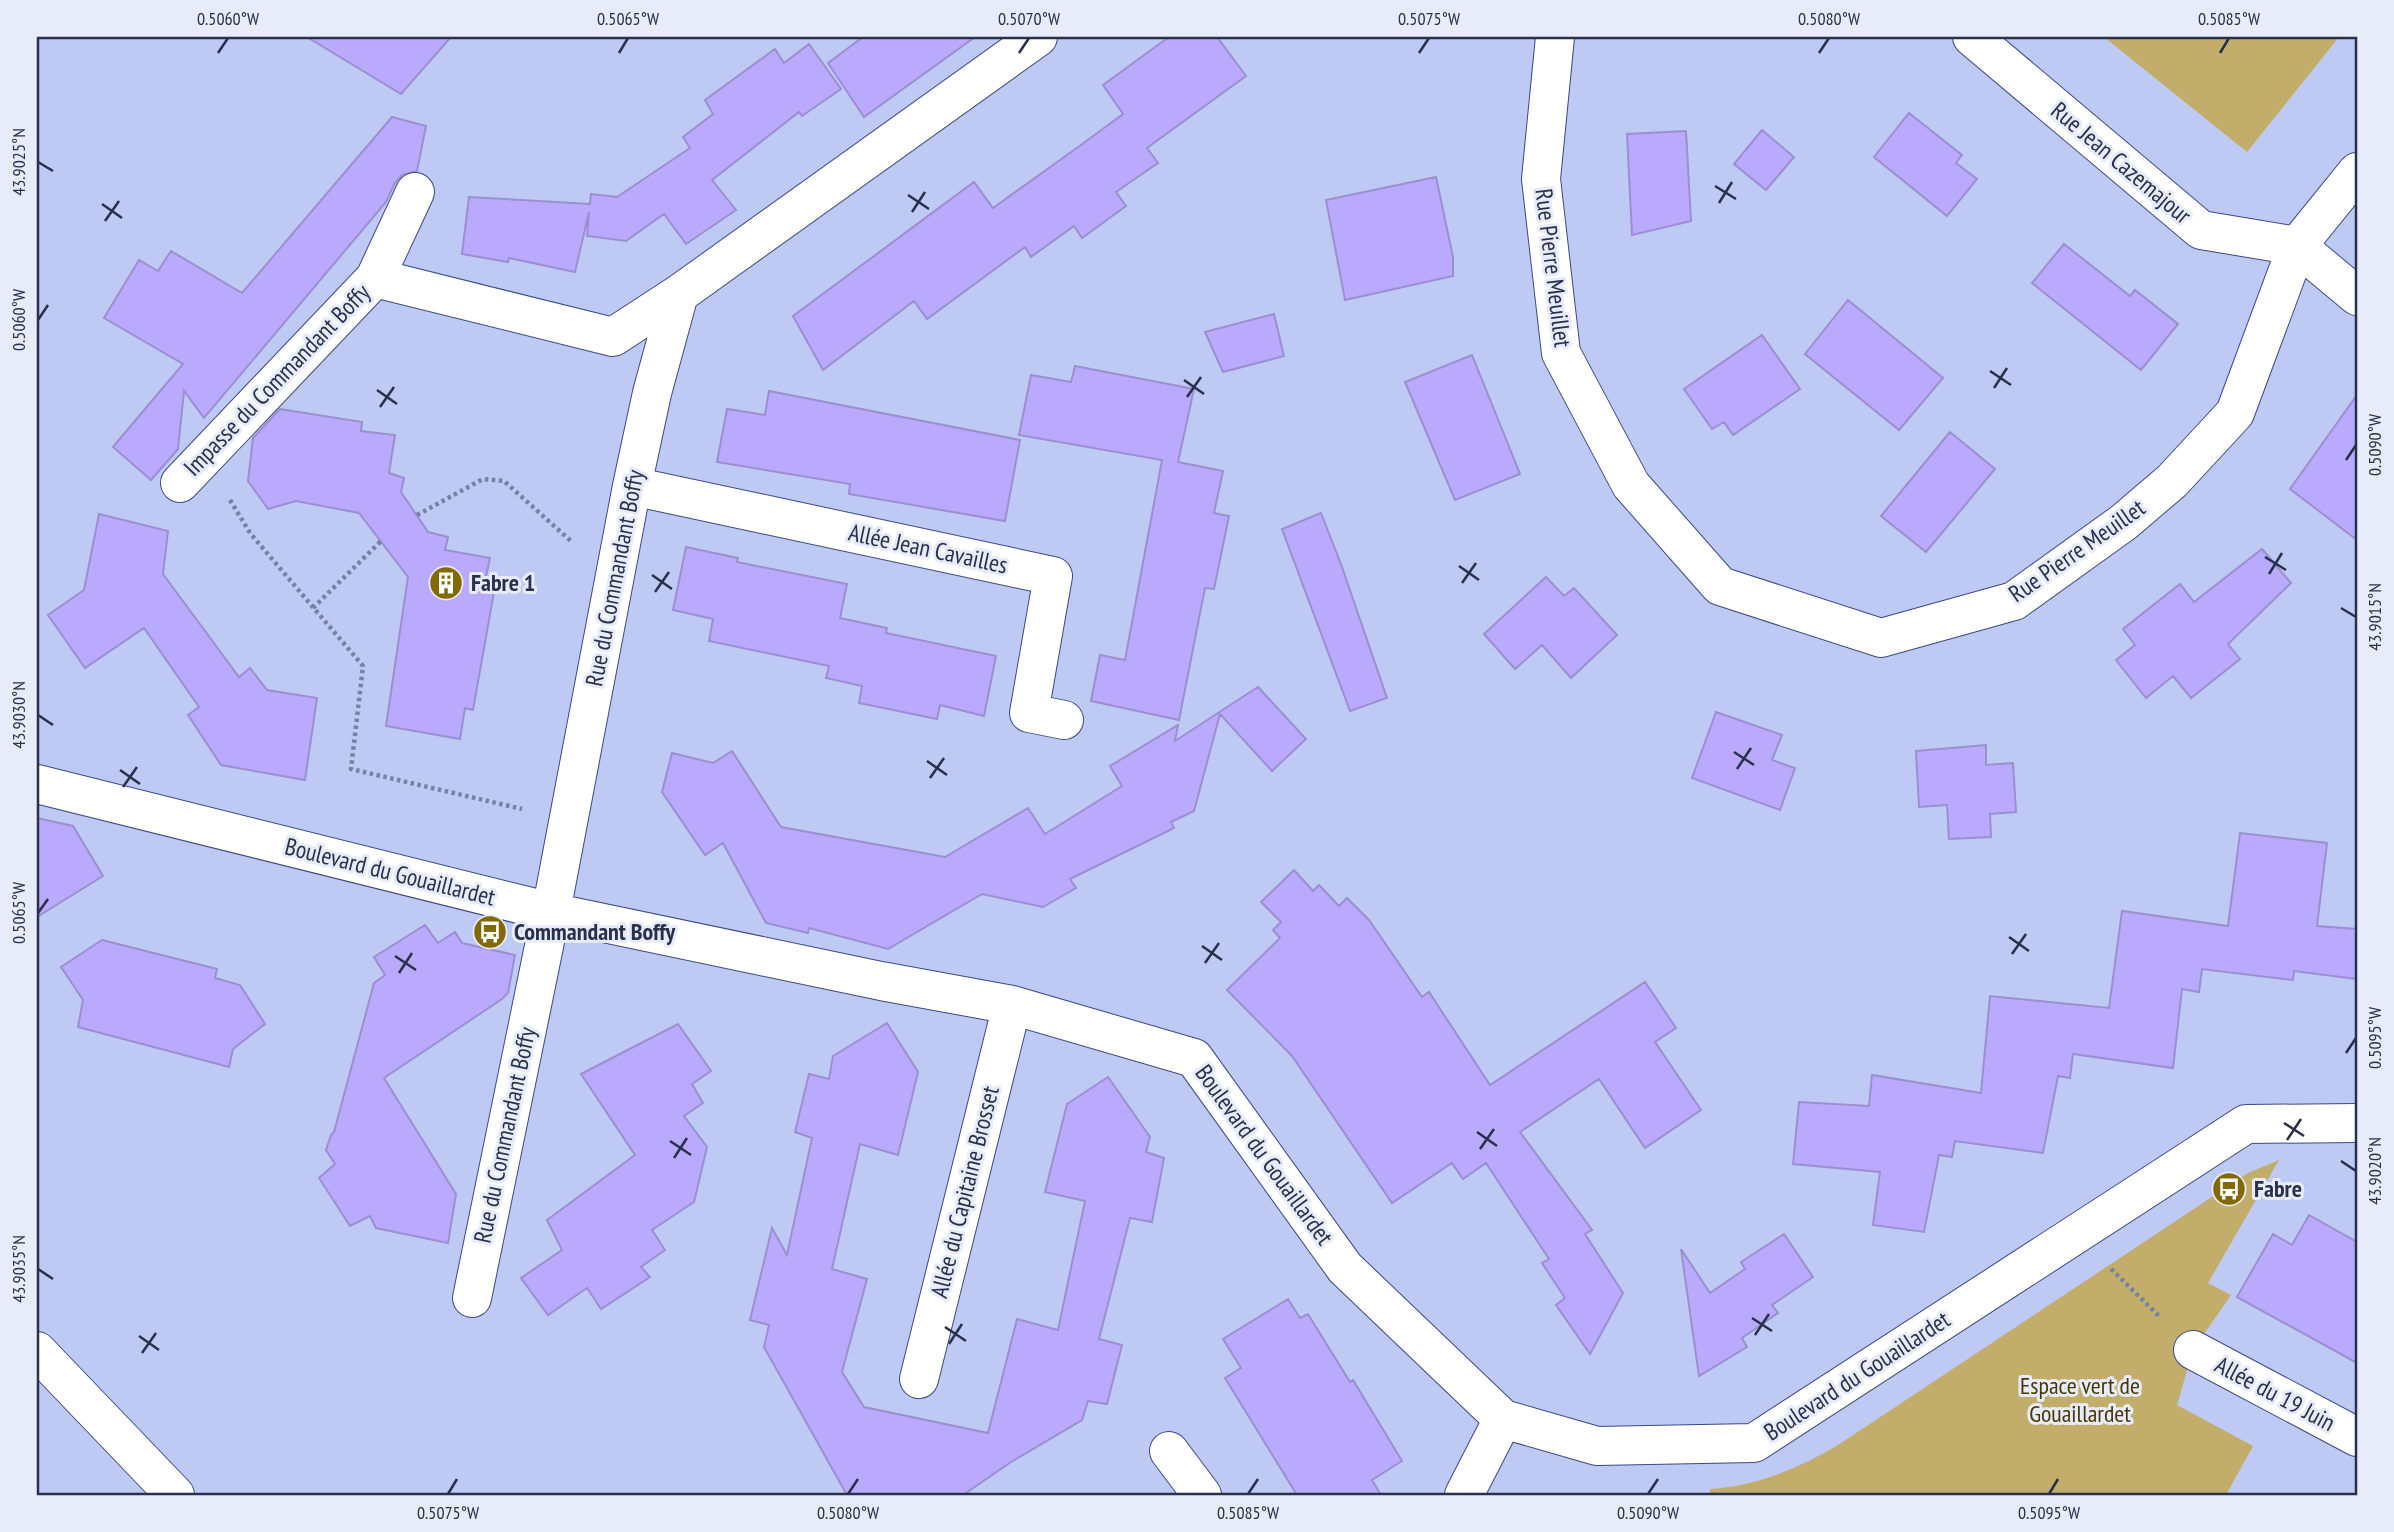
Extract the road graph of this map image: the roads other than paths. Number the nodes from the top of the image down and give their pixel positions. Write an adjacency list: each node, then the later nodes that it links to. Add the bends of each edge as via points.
1 (1038, 37): 8 (street)
2 (1555, 37): 6 (street, Rue Pierre Meuillet, via 1541,179 1561,353 1630,485 1720,586 1881,638 2014,601 2124,522 2172,481 2235,413)
3 (1972, 37): 6 (street, Rue Jean Cazemajour, via 2201,230)
4 (2357, 172): 6 (street, Rue Pierre Meuillet)
5 (415, 192): 7 (street, Impasse du Commandant Boffy)
6 (2297, 246): 9 (street)
7 (375, 278): 8 (street, Impasse du Commandant Boffy, via 612,337); 10 (street, Impasse du Commandant Boffy)
8 (680, 294): 11 (street, Rue du Commandant Boffy)
9 (2357, 296)
10 (192, 470)
11 (632, 486): 12 (street, Allée Jean Cavailles, via 1054,576 1029,713); 14 (street, Rue du Commandant Boffy)
12 (1064, 720)
13 (37, 783): 14 (street, Boulevard du Gouaillardet)
14 (551, 912): 15 (street, Boulevard du Gouaillardet); 17 (street, Rue du Commandant Boffy)
15 (1012, 1006): 20 (street, Allée du Capitaine Brosset); 21 (street, Boulevard du Gouaillardet, via 1194,1058 1345,1268)
16 (2357, 1123): 21 (street, Boulevard du Gouaillardet, via 2246,1124 1754,1443 1597,1446)
17 (472, 1297)
18 (2193, 1350): 22 (street, Allée du 19 Juin)
19 (37, 1351): 24 (street)
20 (919, 1379)
21 (1503, 1419): 26 (street)
22 (2357, 1437)
23 (1169, 1451): 25 (street)
24 (175, 1495)
25 (1202, 1495)
26 (1464, 1495)

